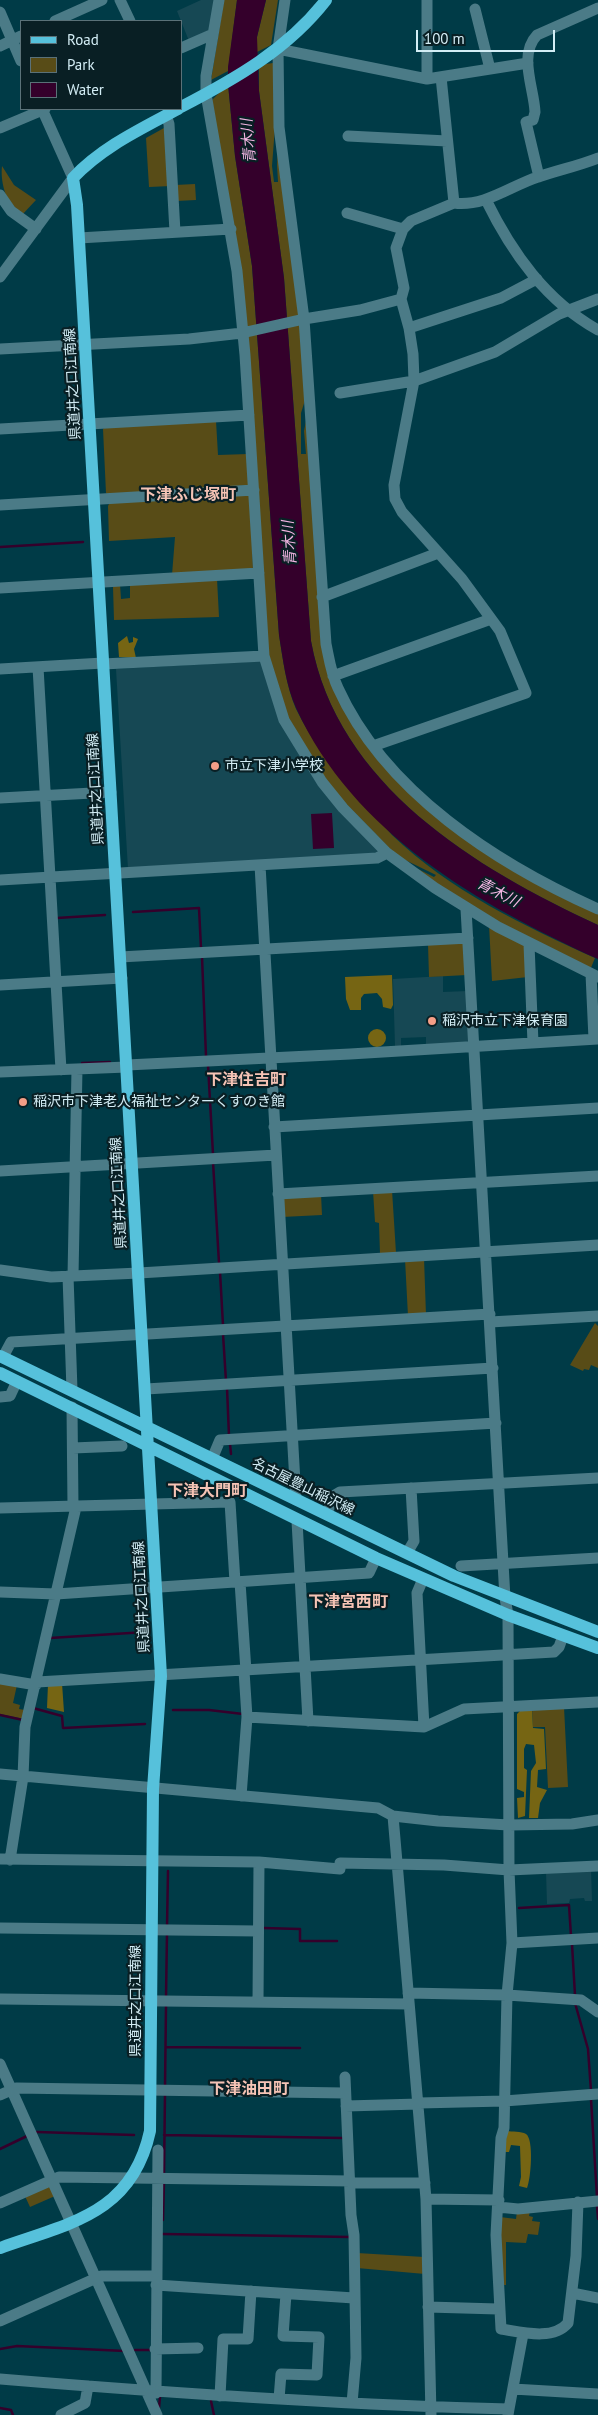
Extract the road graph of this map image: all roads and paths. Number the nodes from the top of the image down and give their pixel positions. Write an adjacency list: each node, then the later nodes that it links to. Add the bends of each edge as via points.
1 (102, 0): 10 (street)
2 (120, 0): 11 (street)
3 (219, 0): 12 (street)
4 (285, 0): 16 (street)
5 (326, 0): 16 (main road)
6 (427, 0): 21 (street)
7 (598, 8): 18 (street, via 537,35 530,42)
8 (475, 9): 19 (street)
9 (0, 12): 13 (street)
10 (56, 20)
11 (130, 20)
12 (213, 34): 15 (street); 22 (street, via 206,76)
13 (17, 38): 14 (street); 17 (street)
14 (0, 46)
15 (182, 48)
16 (275, 51): 21 (street); 22 (main road); 47 (street, via 279,127)
17 (20, 54)
18 (528, 64): 19 (street); 31 (street, via 535,112 534,120 526,122)
19 (490, 69): 20 (street)
20 (441, 76): 21 (street); 29 (street)
21 (427, 79)
22 (209, 92): 23 (main road); 38 (street)
23 (182, 106)
24 (41, 110): 27 (street)
25 (43, 110): 32 (street)
26 (173, 111): 32 (main road, via 126,136 84,166); 40 (street, via 169,124)
27 (0, 128)
28 (348, 136): 29 (street)
29 (447, 141): 35 (street)
30 (598, 158): 31 (street)
31 (539, 177): 34 (street)
32 (73, 178): 37 (street); 41 (main road, 県道井之口江南線)
33 (1, 199): 37 (street, via 11,211)
34 (486, 200): 35 (street); 43 (street, via 500,230)
35 (454, 203): 39 (street, via 424,214)
36 (347, 213): 39 (street)
37 (36, 229): 42 (street)
38 (231, 229): 40 (street); 50 (street)
39 (403, 229): 44 (street, via 396,248 404,288)
40 (175, 232): 41 (street)
41 (79, 238): 51 (main road, 県道井之口江南線)
42 (0, 277)
43 (537, 279): 46 (street); 48 (street, via 501,298)
44 (401, 299): 47 (street, via 360,310); 48 (street)
45 (598, 299): 46 (street)
46 (568, 311): 49 (street); 53 (street, via 495,352)
47 (303, 319): 50 (street); 65 (street)
48 (410, 328): 53 (street)
49 (598, 330)
50 (243, 333): 51 (street); 55 (street)
51 (85, 345): 52 (street); 56 (main road, 県道井之口江南線)
52 (0, 349)
53 (414, 381): 54 (street); 61 (street, via 394,486 395,498 402,512)
54 (340, 393)
55 (249, 415): 56 (street); 58 (street)
56 (90, 424): 57 (street); 59 (main road, 県道井之口江南線)
57 (0, 429)
58 (254, 490): 59 (street); 62 (street)
59 (94, 500): 60 (street); 63 (main road, 県道井之口江南線)
60 (0, 505)
61 (438, 553): 65 (street); 66 (street)
62 (260, 573): 63 (street); 67 (street)
63 (99, 583): 64 (street); 68 (main road, 県道井之口江南線)
64 (0, 588)
65 (322, 597): 71 (street, via 326,644)
66 (491, 619): 71 (street); 72 (street, via 500,631 526,693)
67 (264, 656): 68 (street); 76 (street, via 284,720 299,747 342,808)
68 (104, 664): 69 (street); 73 (main road, 県道井之口江南線)
69 (38, 667): 70 (street); 74 (street)
70 (0, 669)
71 (334, 676): 72 (street, via 355,722)
72 (373, 746): 82 (street, via 421,799 475,840)
73 (110, 792): 74 (street); 78 (main road, 県道井之口江南線)
74 (45, 795): 75 (street); 79 (street)
75 (0, 798)
76 (387, 853): 77 (street, via 377,858); 81 (street)
77 (260, 865): 78 (street); 85 (street)
78 (116, 873): 79 (street); 86 (main road, 県道井之口江南線)
79 (50, 877): 80 (street); 89 (street)
80 (0, 880)
81 (466, 909): 83 (street); 84 (street)
82 (598, 909)
83 (468, 938): 85 (street); 93 (street)
84 (529, 944): 87 (street); 92 (street)
85 (264, 950): 86 (street); 94 (street)
86 (120, 957): 88 (main road, 県道井之口江南線)
87 (594, 975): 91 (street)
88 (122, 978): 89 (street); 95 (main road, 県道井之口江南線)
89 (56, 982): 90 (street); 97 (street)
90 (0, 986)
91 (596, 1039): 92 (street)
92 (533, 1043): 93 (street)
93 (474, 1046): 94 (street); 100 (street)
94 (270, 1057): 95 (street); 101 (street)
95 (126, 1066): 96 (street); 103 (main road, 県道井之口江南線)
96 (77, 1069): 97 (street); 104 (street)
97 (61, 1070): 98 (street)
98 (0, 1072)
99 (598, 1108): 100 (street)
100 (478, 1115): 101 (street); 107 (street)
101 (274, 1127): 102 (street)
102 (276, 1156): 103 (street); 108 (street)
103 (132, 1163): 104 (street); 113 (main road, 県道井之口江南線)
104 (76, 1166): 105 (street); 114 (street)
105 (0, 1171)
106 (598, 1176): 107 (street)
107 (482, 1182): 108 (street); 110 (street)
108 (278, 1194): 111 (street)
109 (598, 1245): 110 (street)
110 (486, 1251): 111 (street); 116 (street)
111 (282, 1264): 113 (street); 117 (street)
112 (0, 1270): 114 (street, via 51,1277)
113 (139, 1273): 114 (street); 118 (main road, 県道井之口江南線)
114 (71, 1276): 119 (street)
115 (598, 1316): 116 (street)
116 (490, 1318): 117 (street); 121 (street)
117 (286, 1325): 118 (street); 123 (street)
118 (143, 1334): 119 (street); 125 (main road, 県道井之口江南線)
119 (70, 1339): 120 (street, via 11,1342); 126 (street)
120 (1, 1356): 126 (main road, 名古屋豊山稲沢線)
121 (493, 1368): 123 (street); 129 (street)
122 (0, 1373): 124 (main road)
123 (289, 1380): 125 (street); 131 (street)
124 (16, 1381): 127 (street, via 10,1396); 128 (main road)
125 (146, 1389): 130 (main road, 県道井之口江南線)
126 (72, 1390): 130 (main road, 名古屋豊山稲沢線)
127 (0, 1397)
128 (72, 1408): 133 (main road); 134 (street)
129 (496, 1423): 131 (street); 137 (street)
130 (148, 1428): 133 (main road, 県道井之口江南線); 135 (main road, 名古屋豊山稲沢線)
131 (292, 1436): 135 (street, via 220,1440); 139 (street)
132 (122, 1446): 134 (street)
133 (150, 1446): 140 (main road, 県道井之口江南線); 144 (main road)
134 (73, 1448): 141 (street)
135 (212, 1459): 139 (main road, 名古屋豊山稲沢線)
136 (598, 1478): 137 (street)
137 (499, 1484): 138 (street); 148 (street)
138 (411, 1488): 143 (street, via 340,1492 335,1495); 145 (street, via 414,1541)
139 (296, 1500): 143 (main road, 名古屋豊山稲沢線)
140 (153, 1504): 141 (street); 152 (street, via 230,1502); 153 (main road, 県道井之口江南線)
141 (75, 1507): 142 (street); 155 (street)
142 (0, 1508)
143 (326, 1514): 145 (main road, 名古屋豊山稲沢線)
144 (297, 1521): 146 (main road); 150 (street)
145 (407, 1553): 156 (main road, 名古屋豊山稲沢線)
146 (376, 1558): 150 (street, via 369,1573); 151 (main road)
147 (598, 1558): 148 (street)
148 (504, 1564): 149 (street); 156 (street)
149 (461, 1566)
150 (300, 1578): 152 (street); 163 (street)
151 (423, 1579): 157 (main road); 162 (street, via 417,1593)
152 (238, 1582): 153 (street); 164 (street)
153 (157, 1588): 155 (street); 165 (main road, 県道井之口江南線)
154 (0, 1592): 155 (street)
155 (56, 1594): 167 (street)
156 (506, 1598): 157 (street); 158 (main road, 名古屋豊山稲沢線)
157 (508, 1615): 159 (main road); 161 (street)
158 (598, 1632)
159 (563, 1636): 160 (main road); 161 (street, via 554,1652)
160 (598, 1648)
161 (509, 1654): 162 (street); 169 (street)
162 (421, 1660): 163 (street); 172 (street)
163 (305, 1667): 164 (street); 171 (street)
164 (245, 1671): 165 (street); 170 (street)
165 (161, 1676): 167 (street); 175 (main road, 県道井之口江南線)
166 (0, 1679): 167 (street)
167 (36, 1683): 174 (street, via 25,1727)
168 (598, 1702): 169 (street)
169 (510, 1706): 172 (street, via 464,1709); 179 (street)
170 (247, 1718): 171 (street); 176 (street)
171 (308, 1721): 172 (street)
172 (424, 1726)
173 (0, 1774): 174 (street)
174 (23, 1777): 175 (street); 180 (street)
175 (153, 1789): 176 (street); 181 (main road, 県道井之口江南線)
176 (241, 1796): 177 (street, via 378,1808)
177 (393, 1816): 179 (street); 183 (street)
178 (598, 1820): 179 (street, via 572,1824)
179 (509, 1825): 185 (street)
180 (5, 1860): 181 (street)
181 (152, 1862): 182 (street); 187 (main road, 県道井之口江南線)
182 (259, 1862): 183 (street, via 340,1869 340,1863); 188 (street)
183 (397, 1864): 185 (street); 193 (street)
184 (598, 1866): 185 (street)
185 (509, 1870): 190 (street)
186 (0, 1928): 187 (street)
187 (152, 1929): 188 (street); 194 (main road, 県道井之口江南線)
188 (258, 1931): 195 (street)
189 (598, 1938): 190 (street)
190 (512, 1943): 191 (street)
191 (507, 1995): 193 (street); 196 (street, via 581,2000); 204 (street)
192 (0, 1999): 194 (street)
193 (408, 1999): 195 (street); 205 (street)
194 (151, 2000): 195 (street); 200 (main road, 県道井之口江南線)
195 (258, 2002)
196 (598, 2012)
197 (0, 2064): 199 (street)
198 (345, 2077): 201 (street)
199 (12, 2090): 200 (street); 203 (street); 210 (street)
200 (151, 2090): 201 (street); 208 (main road, 県道井之口江南線, via 150,2131 145,2155)
201 (345, 2092): 206 (street)
202 (598, 2094): 204 (street)
203 (0, 2096)
204 (504, 2101): 205 (street); 217 (street)
205 (419, 2104): 206 (street); 212 (street)
206 (346, 2106): 211 (street)
207 (158, 2150): 209 (street)
208 (132, 2178): 209 (street); 210 (street, via 59,2177); 218 (main road, 県道井之口江南線, via 115,2199)
209 (157, 2179): 211 (street); 221 (street)
210 (52, 2180): 216 (street); 218 (street)
211 (351, 2182): 212 (street); 225 (street)
212 (425, 2183): 213 (street)
213 (426, 2199): 217 (street); 227 (street)
214 (598, 2200): 215 (street)
215 (578, 2202): 217 (street, via 518,2208); 224 (street)
216 (0, 2203)
217 (498, 2203): 228 (street)
218 (71, 2222): 219 (main road, 県道井之口江南線); 220 (street)
219 (0, 2248)
220 (96, 2278): 221 (street); 229 (street); 236 (street)
221 (156, 2280): 222 (street); 232 (street)
222 (251, 2292): 223 (street); 238 (street, via 248,2339 223,2339)
223 (286, 2294): 225 (street); 239 (street, via 282,2336 319,2337 317,2375 280,2374)
224 (572, 2294): 226 (street); 230 (street, via 568,2323 562,2329)
225 (354, 2298): 240 (street, via 356,2358)
226 (598, 2298)
227 (428, 2307): 228 (street); 241 (street)
228 (498, 2309): 230 (street, via 501,2310 501,2329)
229 (0, 2321)
230 (523, 2334): 235 (street)
231 (198, 2348): 232 (street)
232 (155, 2349): 236 (street)
233 (0, 2379): 234 (street)
234 (88, 2386): 236 (street); 243 (street, via 85,2403)
235 (513, 2389): 237 (street); 242 (street)
236 (151, 2392): 238 (street); 244 (street)
237 (598, 2394)
238 (220, 2396): 239 (street)
239 (279, 2399): 240 (street)
240 (350, 2407): 241 (street)
241 (431, 2411): 242 (street)
242 (508, 2412)
243 (61, 2415)
244 (157, 2415)

